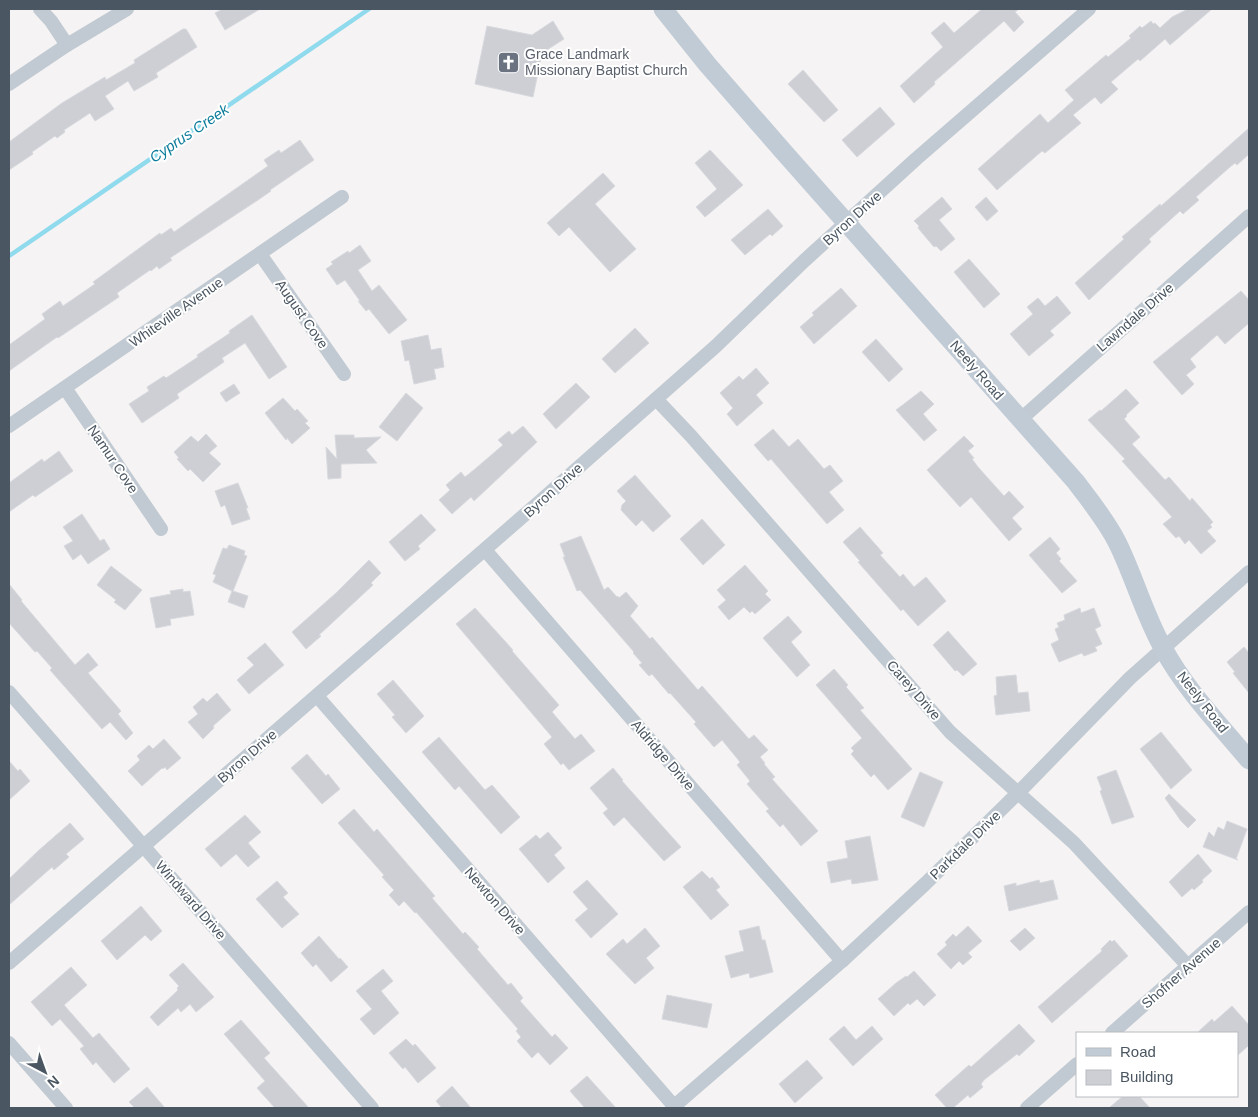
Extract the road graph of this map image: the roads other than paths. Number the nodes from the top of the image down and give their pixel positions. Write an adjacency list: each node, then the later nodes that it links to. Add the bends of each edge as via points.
1 (40, 9): 5 (street)
2 (127, 9): 5 (street)
3 (663, 9): 9 (street, Neely Road)
4 (1089, 9): 9 (street, Byron Drive)
5 (67, 44): 6 (street)
6 (9, 84)
7 (342, 197): 10 (street, Whiteville Avenue)
8 (1249, 216): 14 (street, Lawndale Drive)
9 (847, 222): 13 (street, Byron Drive); 14 (street, Neely Road)
10 (260, 254): 11 (street, August Cove); 12 (street, Whiteville Avenue)
11 (344, 374)
12 (65, 388): 15 (street, Whiteville Avenue); 16 (street, Namur Cove)
13 (656, 399): 17 (street, Byron Drive); 23 (street, Carey Drive, via 950,732)
14 (1020, 419): 19 (street, Neely Road, via 1076,482 1108,526)
15 (9, 426)
16 (161, 529)
17 (485, 550): 21 (street, Byron Drive); 26 (street, Aldridge Drive)
18 (1249, 572): 19 (street, Parkdale Drive)
19 (1163, 648): 22 (street, Neely Road, via 1198,700); 23 (street, Parkdale Drive, via 1116,691)
20 (9, 692): 24 (street, Windward Drive)
21 (317, 696): 24 (street, Byron Drive); 32 (street, Newton Drive)
22 (1249, 760)
23 (1019, 792): 26 (street, Parkdale Drive); 28 (street, Carey Drive, via 1074,843)
24 (144, 846): 27 (street, Byron Drive); 34 (street, Windward Drive)
25 (1249, 912): 28 (street, Shofner Avenue)
26 (842, 961): 32 (street, Parkdale Drive)
27 (9, 964)
28 (1188, 966): 29 (street, Shofner Avenue)
29 (1113, 1032)
30 (9, 1043): 33 (street)
31 (1076, 1065): 35 (street)
32 (673, 1107)
33 (66, 1108)
34 (372, 1108)
35 (1027, 1108)

